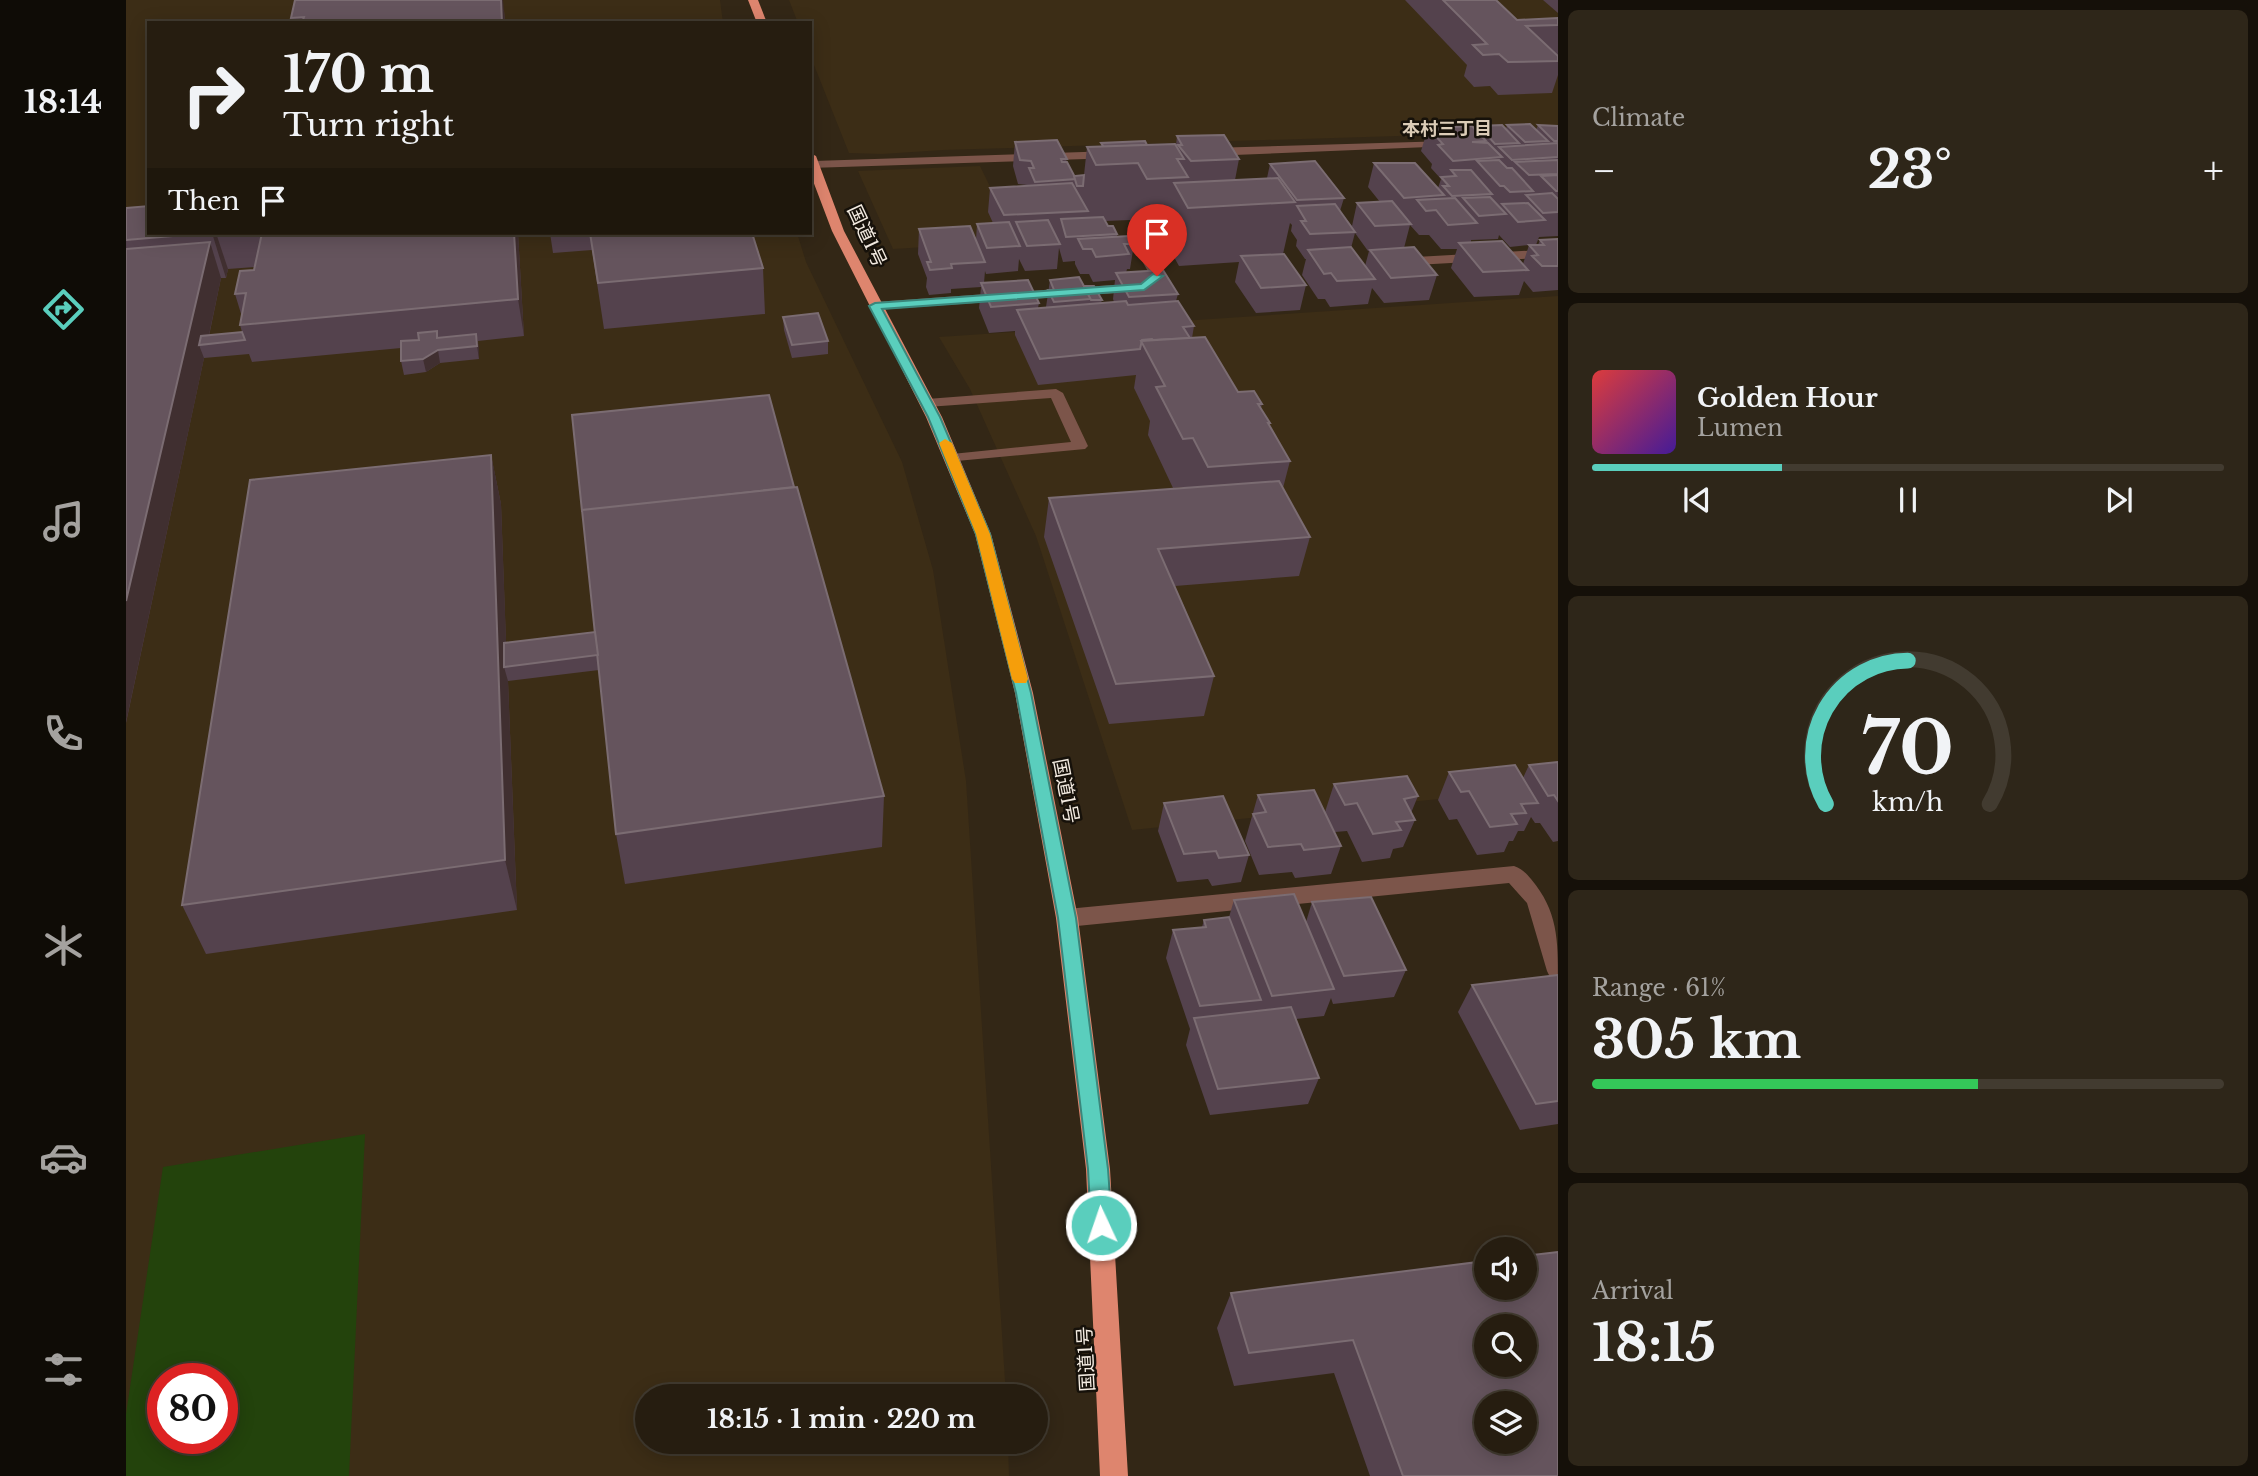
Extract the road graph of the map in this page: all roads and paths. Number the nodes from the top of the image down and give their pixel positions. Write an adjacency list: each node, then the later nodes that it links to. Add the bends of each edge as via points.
1 (754, 0): 2 (highway)
2 (761, 21)
3 (1461, 144): 4 (street)
4 (1200, 153)
5 (1131, 155): 6 (street)
6 (812, 161): 10 (highway, 国道1号, via 838,231)
7 (1138, 243): 10 (street, via 1157,276 1144,287)
8 (1558, 253): 9 (street)
9 (1382, 262)
10 (875, 306): 11 (highway, 国道1号)
11 (927, 403): 12 (highway, 国道1号); 12 (street, via 1056,393 1080,446)
12 (952, 459): 13 (highway, 国道1号, via 983,534 1024,693)
13 (1067, 918): 14 (street, via 1514,874 1537,900); 15 (highway, 国道1号, via 1098,1169)
14 (1558, 971)
15 (1114, 1476)

